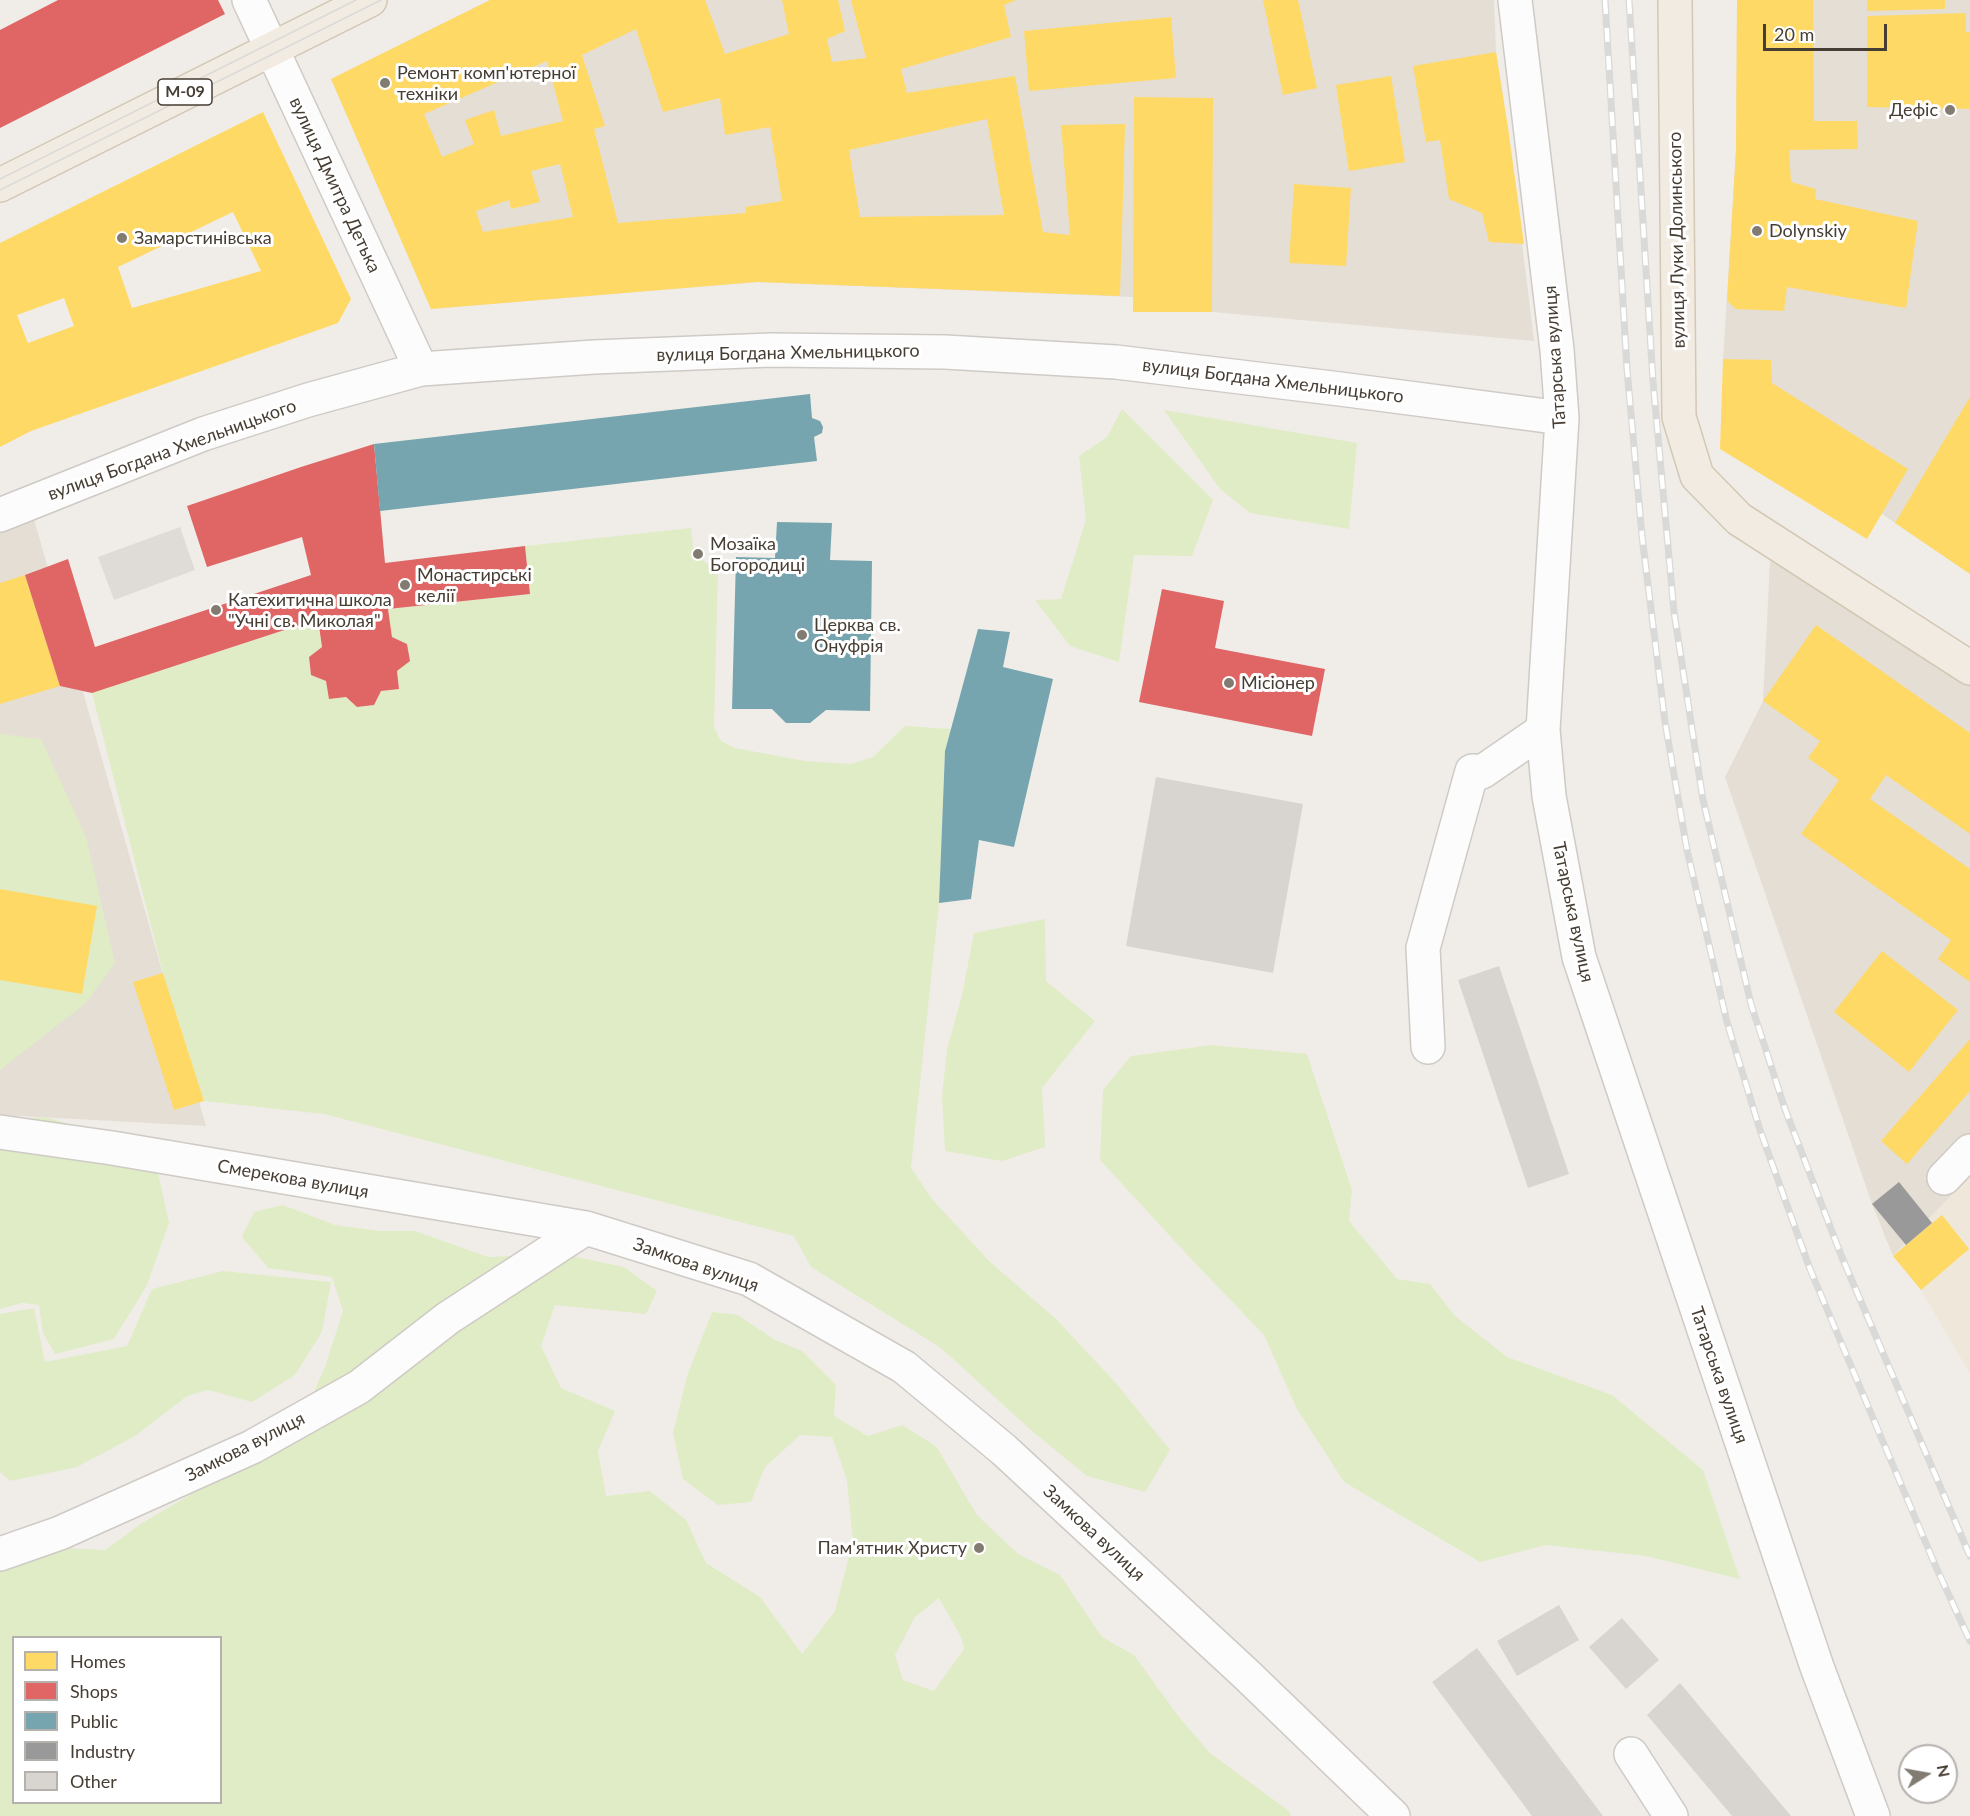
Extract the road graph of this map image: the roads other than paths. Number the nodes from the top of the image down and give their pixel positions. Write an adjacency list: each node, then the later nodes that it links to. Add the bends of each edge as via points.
1 (249, 0): 5 (street, вулиця Дмитра Детька)
2 (370, 0): 5 (main road, М-09)
3 (1515, 0): 8 (street, Татарська вулиця)
4 (1675, 0): 10 (main road, вулиця Луки Долинського, via 1679,417 1697,476 1739,519)
5 (273, 49): 6 (main road, М-09); 7 (street, вулиця Дмитра Детька)
6 (0, 185)
7 (421, 369): 8 (street, вулиця Богдана Хмельницького, via 771,350 945,352 1116,362); 9 (street, вулиця Богдана Хмельницького, via 308,399 203,434)
8 (1562, 418): 11 (street, Татарська вулиця)
9 (0, 515)
10 (1970, 668)
11 (1543, 730): 12 (street, via 1482,771 1472,771 1423,948); 21 (street, Татарська вулиця, via 1550,796 1579,957 1817,1667)
12 (1428, 1047)
13 (0, 1132): 16 (street, Смерекова вулиця)
14 (1970, 1151): 15 (street)
15 (1944, 1179)
16 (586, 1228): 17 (street, Замкова вулиця, via 448,1318 359,1387 252,1447 60,1533); 19 (street, Замкова вулиця, via 749,1279 904,1368 1013,1458)
17 (0, 1554)
18 (1631, 1754): 20 (street)
19 (1394, 1816)
20 (1671, 1816)
21 (1873, 1816)

